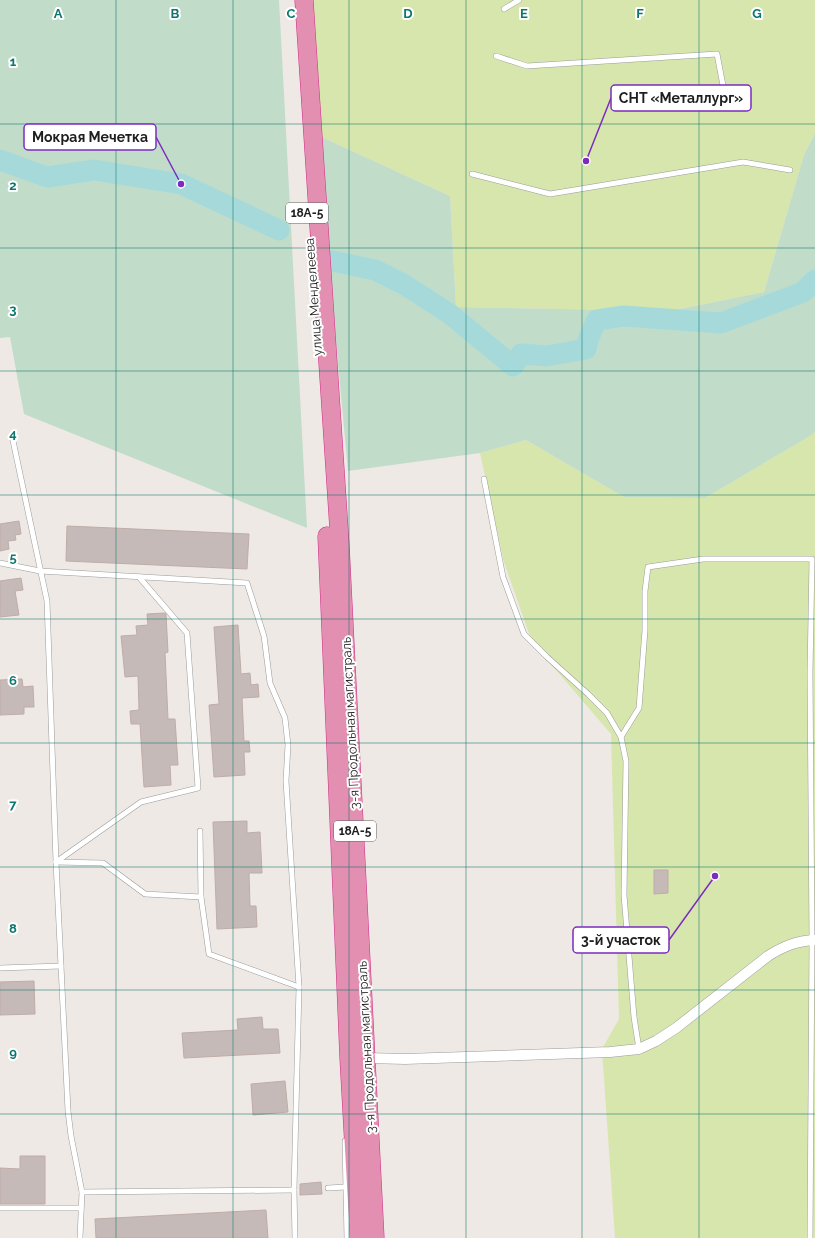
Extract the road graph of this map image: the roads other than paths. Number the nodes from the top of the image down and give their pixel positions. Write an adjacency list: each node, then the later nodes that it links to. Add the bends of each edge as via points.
1 (294, 0): 9 (highway, улица Менделеева / 18А-5)
2 (304, 0): 9 (highway, улица Менделеева / 18А-5)
3 (519, 0): 4 (lane)
4 (504, 9)
5 (496, 56): 6 (lane, via 527,66 717,54)
6 (725, 96)
7 (790, 170): 8 (lane, via 743,162 550,194)
8 (472, 174)
9 (327, 425): 25 (highway, 3-я Продольная магистраль / 18А-5, via 351,737); 36 (highway, 3-я Продольная магистраль / 18А-5, via 326,501)
10 (12, 436): 13 (lane)
11 (484, 480): 16 (lane, via 503,577 524,634 602,708)
12 (0, 563): 13 (lane)
13 (40, 571): 14 (lane); 18 (lane, via 47,601)
14 (139, 576): 18 (lane, via 187,632 198,788 141,802); 23 (lane, via 248,583 264,636 270,683 285,718 288,745 286,781)
15 (812, 672): 16 (lane, via 812,559 703,559 648,567 639,708); 20 (lane)
16 (622, 737): 24 (lane, via 626,761 624,895)
17 (200, 831): 19 (lane)
18 (56, 862): 19 (lane, via 103,863 145,894); 21 (lane)
19 (201, 897): 23 (lane, via 209,954)
20 (814, 940): 24 (street, via 785,946 768,956 676,1028); 38 (lane)
21 (61, 966): 22 (lane); 30 (lane, via 68,1111)
22 (0, 968)
23 (299, 987): 29 (lane)
24 (639, 1049): 25 (street, via 602,1053)
25 (367, 1058): 37 (highway, 3-я Продольная магистраль / 18А-5)
26 (345, 1138): 27 (lane)
27 (346, 1187): 28 (lane); 35 (lane)
28 (328, 1188)
29 (294, 1190): 30 (lane); 34 (lane)
30 (82, 1192): 32 (lane)
31 (0, 1208): 32 (lane)
32 (81, 1208): 33 (lane)
33 (80, 1238)
34 (295, 1238)
35 (347, 1238)
36 (359, 1238)
37 (376, 1238)
38 (810, 1238)

